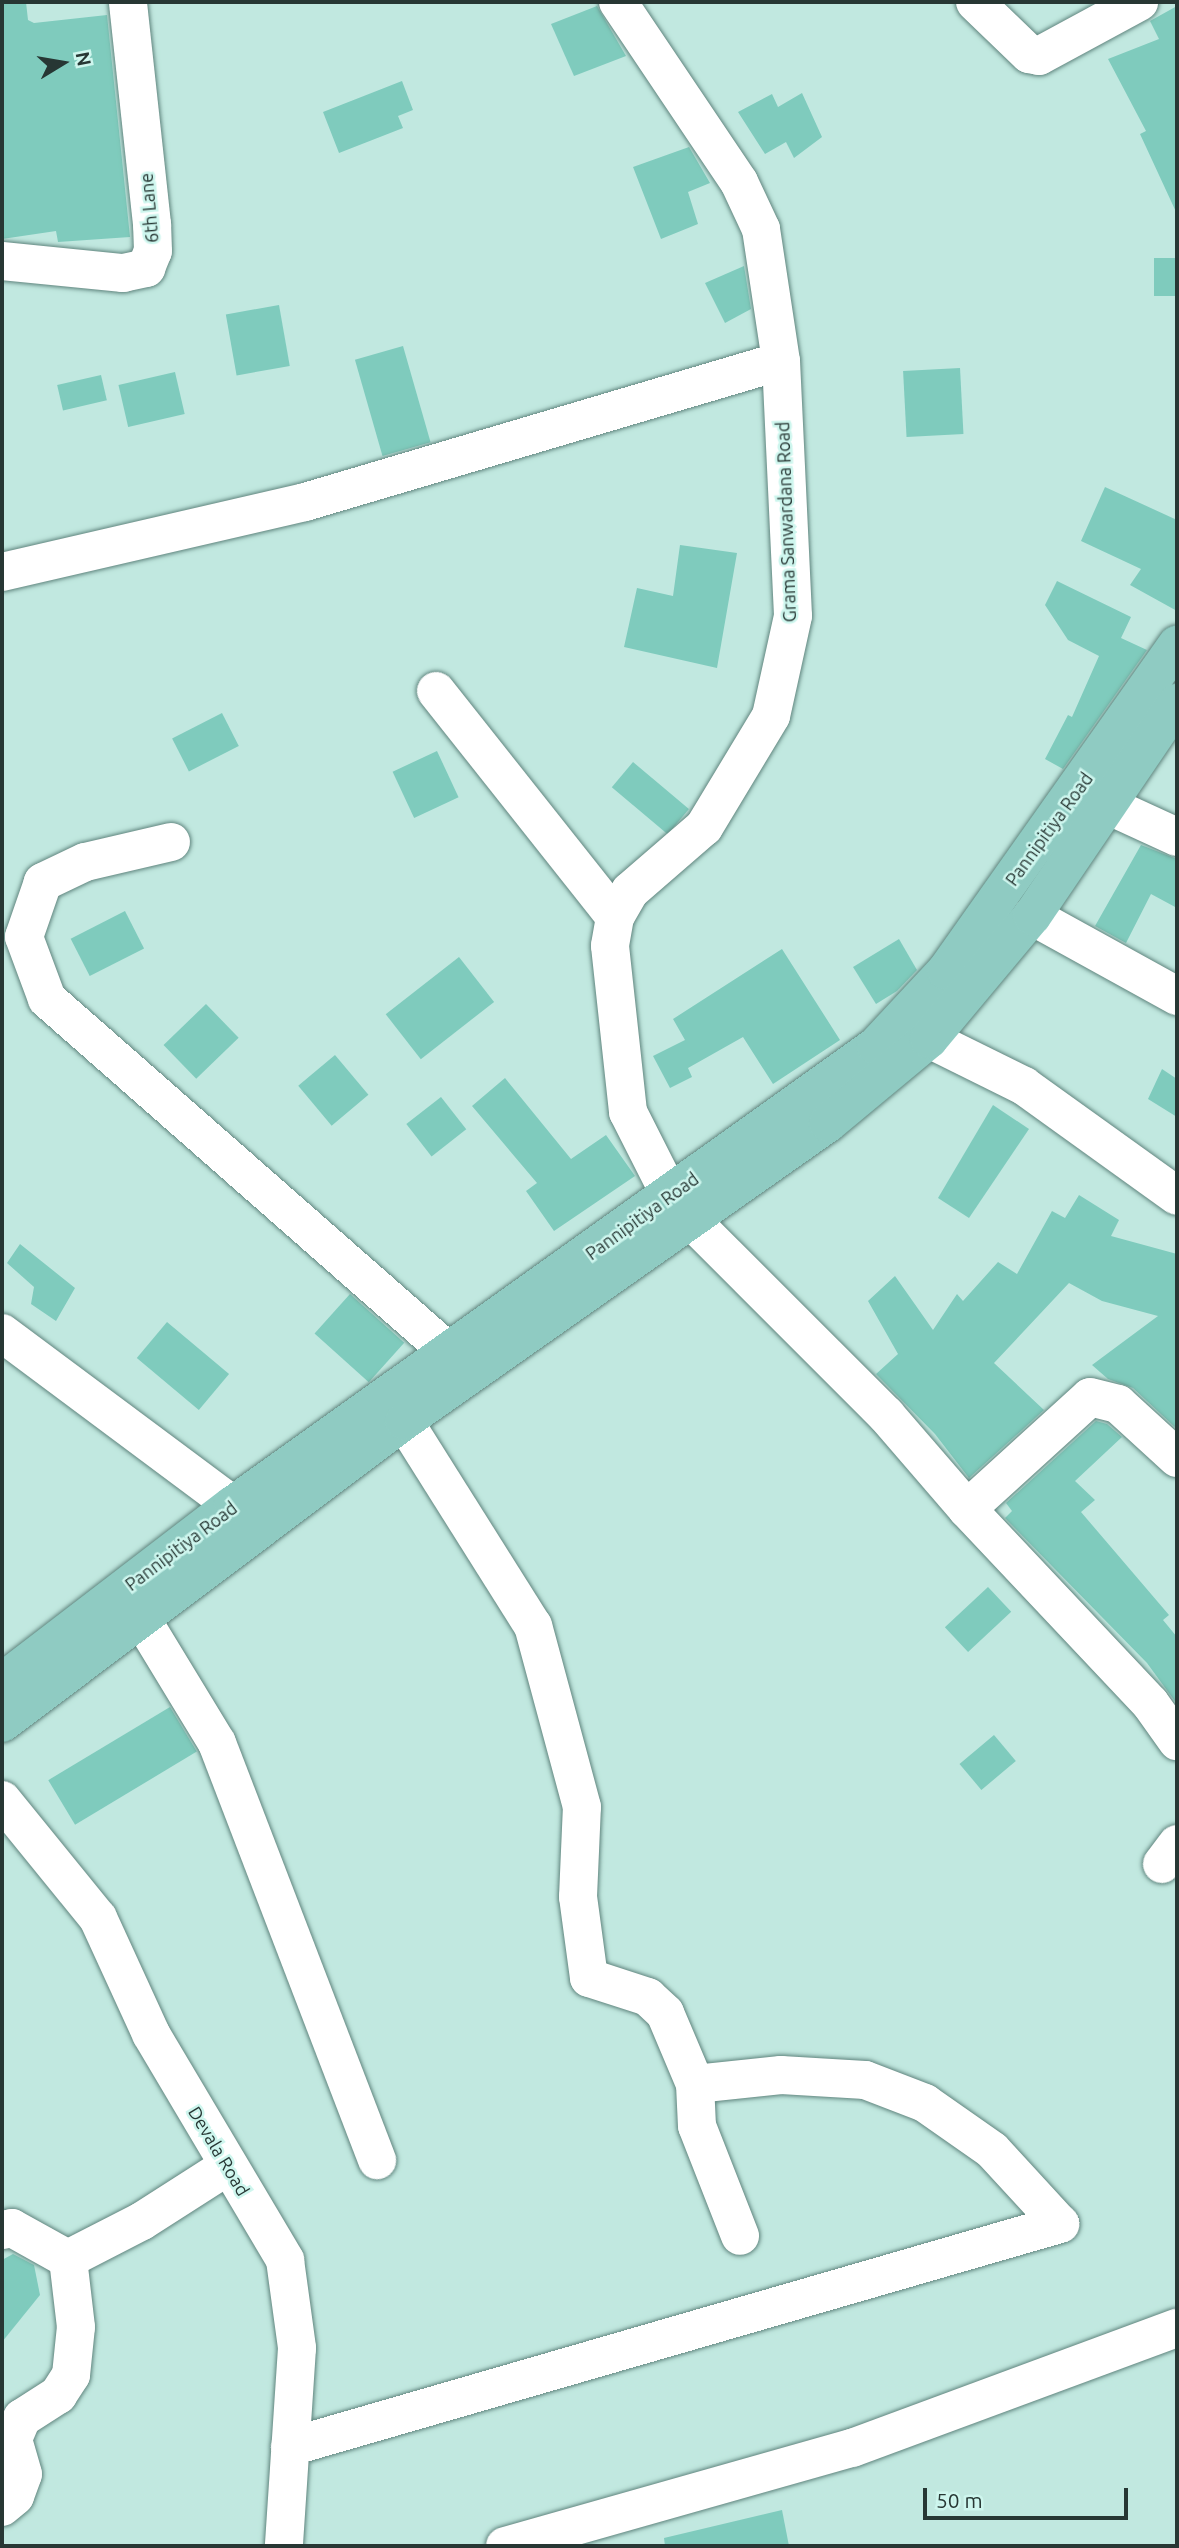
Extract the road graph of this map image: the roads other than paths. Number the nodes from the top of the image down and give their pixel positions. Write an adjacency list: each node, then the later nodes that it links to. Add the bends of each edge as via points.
1 (128, 2): 5 (street, 6th Lane, via 152,224 153,251 146,268 123,273)
2 (618, 2): 6 (street, Grama Sanwardana Road, via 739,182 761,229)
3 (975, 2): 4 (street, via 1029,54 1039,56)
4 (1139, 2)
5 (2, 261)
6 (780, 361): 7 (street, via 305,502); 15 (street, Grama Sanwardana Road, via 793,616 771,716 704,827 630,891)
7 (2, 572)
8 (1177, 645): 19 (main road, Pannipitiya Road, via 946,971 876,1046)
9 (436, 691): 15 (street)
10 (1177, 703): 11 (main road, Pannipitiya Road)
11 (1107, 805): 12 (street); 14 (main road, Pannipitiya Road)
12 (1177, 837)
13 (171, 842): 21 (street, via 85,862 43,882 24,937 47,999)
14 (1032, 916): 16 (street); 17 (main road, Pannipitiya Road)
15 (615, 918): 19 (street, Grama Sanwardana Road, via 610,946 628,1112)
16 (1177, 996)
17 (929, 1039): 18 (street, via 1024,1086); 19 (main road, Pannipitiya Road, via 828,1123)
18 (1177, 1196)
19 (680, 1208): 21 (main road, Pannipitiya Road); 22 (main road, Pannipitiya Road); 25 (street, Grama Sanwardana Road, via 886,1415)
20 (2, 1334): 24 (street)
21 (450, 1353): 24 (main road, Pannipitiya Road)
22 (404, 1421): 26 (main road, Pannipitiya Road); 31 (street, via 533,1626 582,1807 578,1897 589,1978 648,1997 665,2013)
23 (1177, 1458): 25 (street, via 1118,1404 1090,1397)
24 (233, 1506): 27 (main road, Pannipitiya Road)
25 (967, 1509): 29 (street, Grama Sanwardana Road, via 1150,1703)
26 (141, 1618): 28 (main road, Pannipitiya Road); 32 (street, via 217,1743)
27 (2, 1682)
28 (2, 1723)
29 (1177, 1741)
30 (2, 1800): 33 (street, Devala Road, via 98,1919 150,2034)
31 (695, 2084): 35 (street, via 697,2126); 38 (street, via 781,2075 865,2080 925,2103 992,2150 1060,2224)
32 (377, 2160)
33 (228, 2166): 36 (street, via 142,2221); 38 (street, Devala Road, via 285,2260 297,2347)
34 (2, 2230): 36 (street, via 12,2228)
35 (740, 2236)
36 (68, 2259): 39 (street, via 76,2327 71,2375 58,2395 22,2418 13,2439 23,2474 15,2497)
37 (1177, 2328): 41 (street, via 852,2448)
38 (290, 2447): 40 (street, Devala Road)
39 (2, 2507)
40 (284, 2546)
41 (505, 2546)

